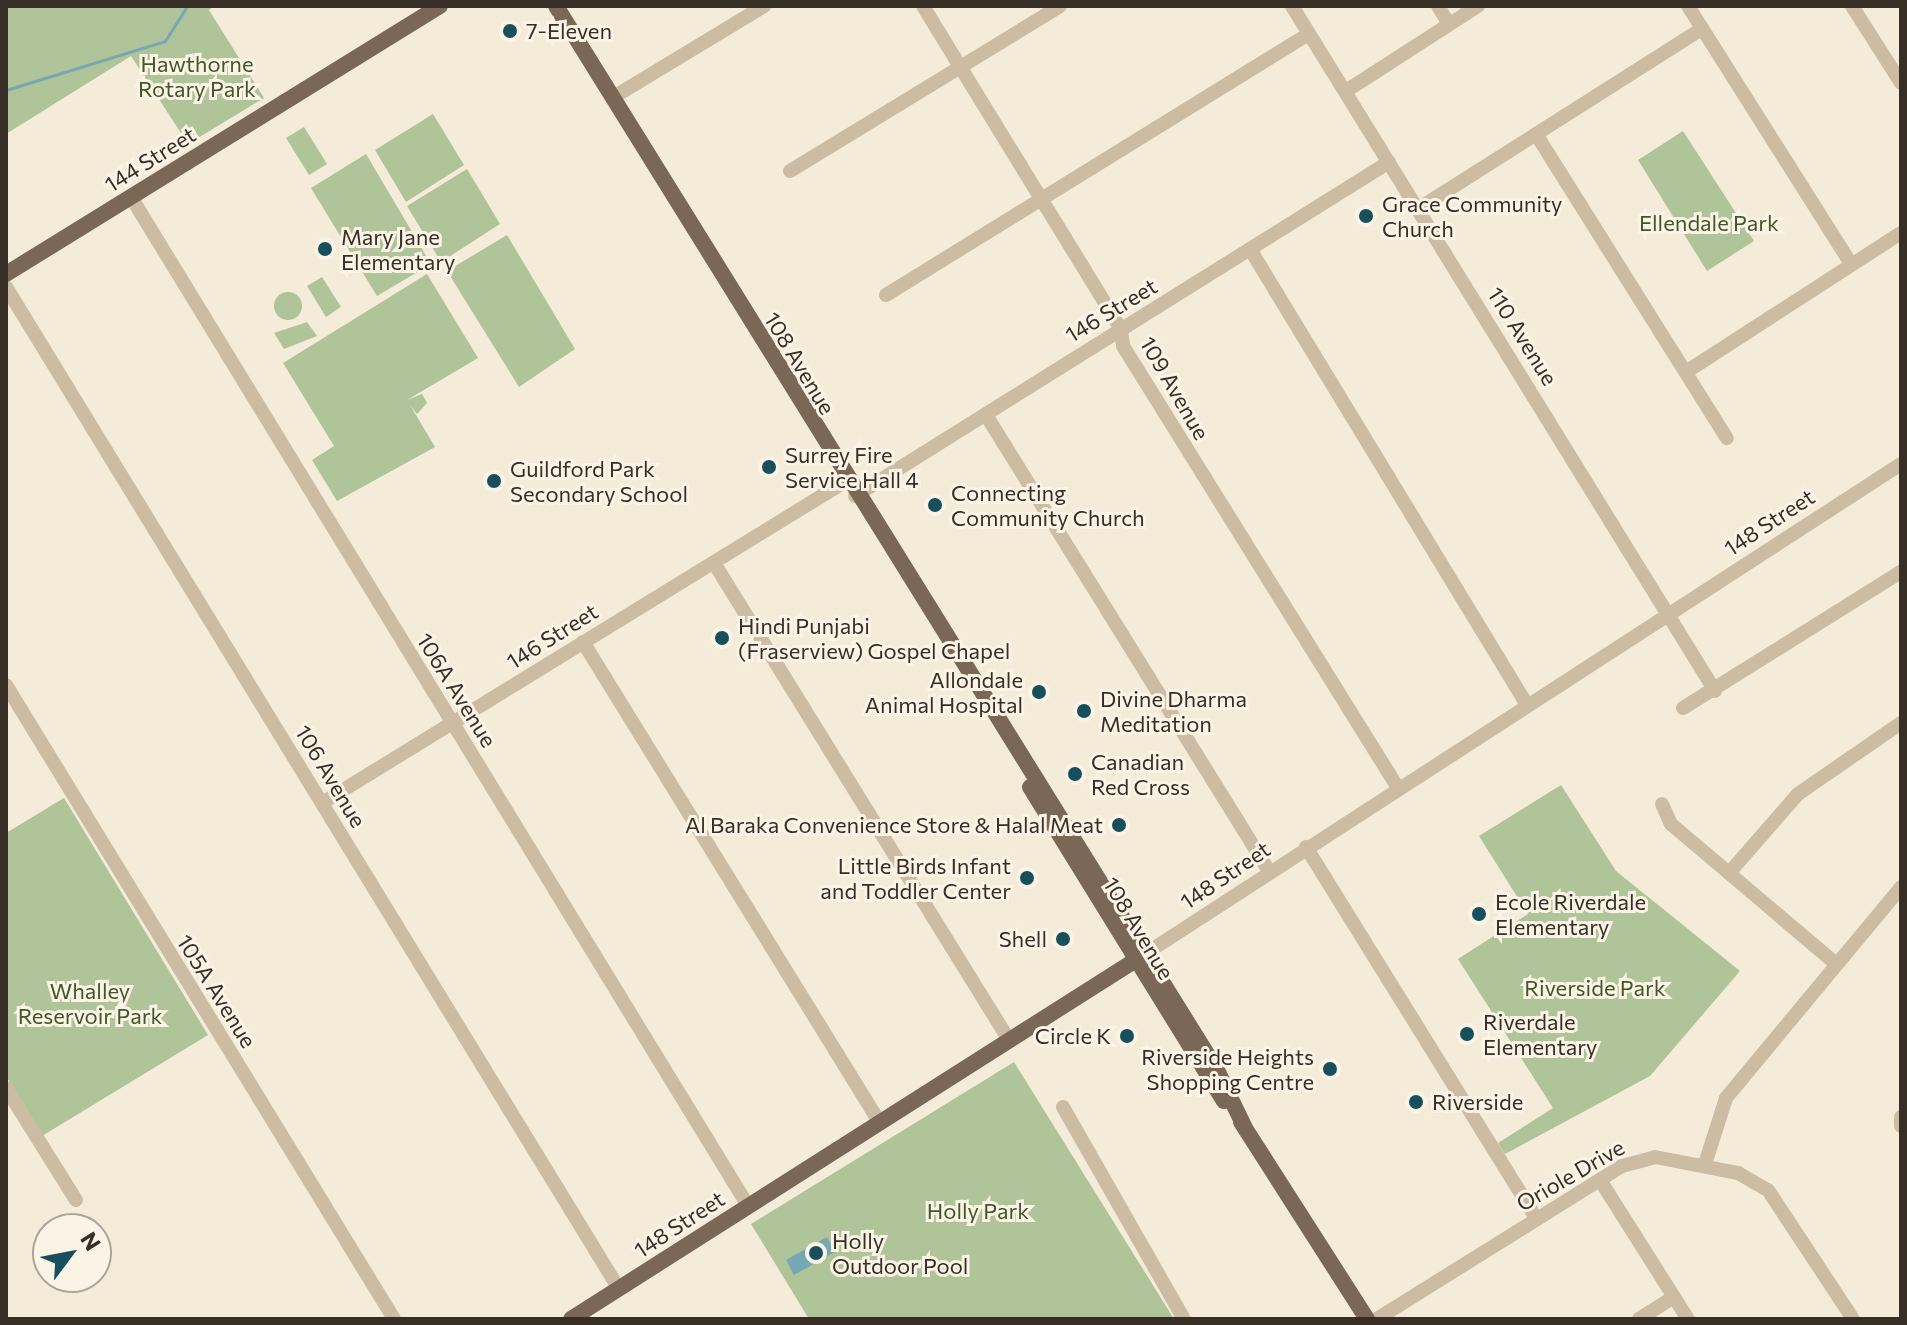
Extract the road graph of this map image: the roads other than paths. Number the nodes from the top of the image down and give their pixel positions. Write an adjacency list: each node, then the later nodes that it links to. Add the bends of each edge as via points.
1 (440, 6): 21 (main road, 144 Street)
2 (556, 6): 17 (main road, 108 Avenue)
3 (764, 6): 17 (street)
4 (923, 6): 14 (street, 109 Avenue)
5 (1060, 6): 14 (street)
6 (1292, 6): 13 (street, 110 Avenue)
7 (1438, 6): 11 (street)
8 (1478, 6): 11 (street)
9 (1688, 6): 12 (street)
10 (1852, 6): 15 (street)
11 (1449, 24): 16 (street)
12 (1702, 29): 18 (street); 26 (street)
13 (1309, 34): 16 (street, 110 Avenue); 22 (street)
14 (961, 67): 20 (street); 22 (street, 109 Avenue)
15 (1901, 83)
16 (1346, 91): 19 (street, 110 Avenue)
17 (612, 98): 35 (main road, 108 Avenue)
18 (1536, 134): 23 (street); 31 (street)
19 (1389, 162): 23 (street, 110 Avenue); 25 (street, 146 Street)
20 (790, 171)
21 (131, 197): 27 (main road, 144 Street); 46 (street, 106A Avenue)
22 (1042, 199): 29 (street); 30 (street, 109 Avenue)
23 (1418, 209): 39 (street, 110 Avenue)
24 (1901, 233): 26 (street)
25 (1250, 249): 30 (street, 146 Street); 43 (street)
26 (1851, 264): 31 (street)
27 (6, 274)
28 (6, 287): 48 (street, 106 Avenue)
29 (886, 295)
30 (1121, 329): 32 (street, 146 Street); 47 (street, 109 Avenue, via 1123,346)
31 (1686, 372): 33 (street)
32 (986, 415): 36 (street, 146 Street); 51 (street)
33 (1727, 438)
34 (1901, 464): 39 (street, 148 Street)
35 (846, 481): 36 (main road, 108 Avenue); 37 (street, 146 Street)
36 (855, 496): 54 (main road, 108 Avenue)
37 (714, 563): 40 (street, 146 Street); 56 (street)
38 (1901, 572): 42 (street)
39 (1669, 613): 42 (street, 110 Avenue); 43 (street, 148 Street)
40 (583, 642): 46 (street, 146 Street); 60 (street)
41 (6, 685): 69 (street, 105A Avenue)
42 (1715, 691): 44 (street)
43 (1527, 705): 47 (street, 148 Street)
44 (1683, 708)
45 (1901, 723): 52 (street, via 1798,794)
46 (452, 724): 48 (street, 146 Street); 65 (street, 106A Avenue)
47 (1398, 788): 50 (street, 148 Street)
48 (322, 803): 67 (street, 106 Avenue)
49 (1662, 804): 52 (street, via 1671,824)
50 (1306, 847): 51 (street, 148 Street); 66 (street)
51 (1269, 871): 54 (street, 148 Street)
52 (1729, 873): 55 (street)
53 (1901, 887): 55 (street)
54 (1140, 958): 56 (main road, 148 Street); 72 (main road, 108 Avenue)
55 (1836, 964): 62 (street, via 1717,1111)
56 (1009, 1040): 60 (main road, 148 Street)
57 (6, 1088): 64 (street)
58 (1063, 1107): 71 (street)
59 (1901, 1117): 61 (street)
60 (880, 1123): 65 (main road, 148 Street)
61 (1901, 1126)
62 (1705, 1164): 63 (street, Oriole Drive, via 1646,1157); 76 (street, Oriole Drive, via 1746,1176 1774,1196)
63 (1600, 1180): 66 (street, Oriole Drive); 68 (street)
64 (76, 1200)
65 (748, 1206): 67 (main road, 148 Street)
66 (1537, 1219): 73 (street, Oriole Drive)
67 (619, 1289): 70 (main road, 148 Street)
68 (1674, 1297): 74 (street); 75 (street)
69 (394, 1319)
70 (571, 1319)
71 (1184, 1319)
72 (1367, 1319)
73 (1377, 1319)
74 (1639, 1319)
75 (1688, 1319)
76 (1853, 1319)

